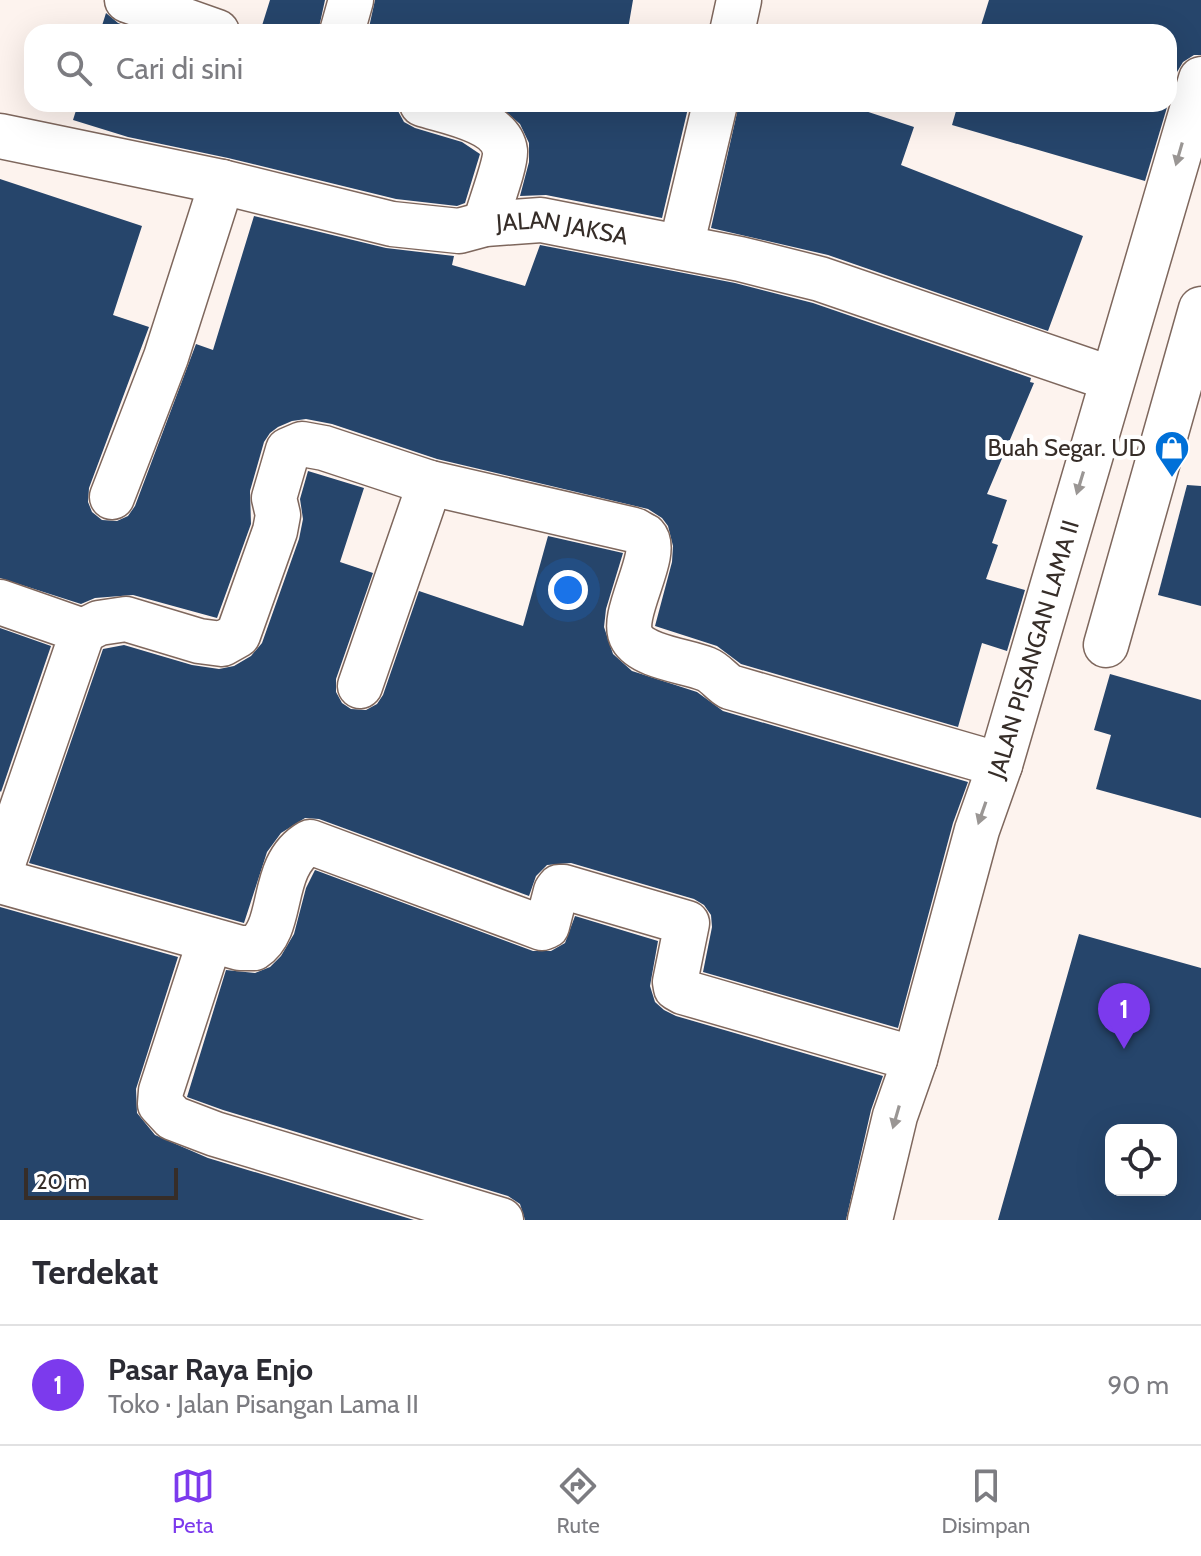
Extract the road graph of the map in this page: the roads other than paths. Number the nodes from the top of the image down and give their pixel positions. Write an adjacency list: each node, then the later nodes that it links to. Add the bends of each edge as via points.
1 (127, 0): 4 (street)
2 (351, 0): 5 (street)
3 (739, 0): 6 (street)
4 (194, 24)
5 (344, 24)
6 (734, 24)
7 (1201, 79): 15 (street, JALAN PISANGAN LAMA II, one-way to 15)
8 (446, 112): 12 (street, via 489,126 501,139 505,153)
9 (713, 112): 13 (street)
10 (0, 136): 11 (street, JALAN JAKSA)
11 (222, 182): 12 (street, JALAN JAKSA, via 392,224 459,231); 17 (street, via 166,357)
12 (485, 224): 13 (street, JALAN JAKSA, via 541,220)
13 (681, 247): 15 (street, JALAN JAKSA, via 820,279)
14 (1201, 309): 20 (street)
15 (1112, 379): 22 (street, JALAN PISANGAN LAMA II, one-way to 22)
16 (430, 483): 19 (street, via 302,444 288,450 274,498 275,531 238,635 222,644 199,641 126,619); 21 (street); 22 (street, via 645,536 646,561 628,625 632,639 645,649 706,669 730,687)
17 (112, 497)
18 (0, 602): 19 (street)
19 (83, 631): 23 (street)
20 (1106, 645)
21 (360, 686)
22 (1000, 765): 26 (street, JALAN PISANGAN LAMA II, one-way to 26, via 977,830)
23 (0, 872)
24 (0, 881): 25 (street)
25 (210, 940): 26 (street, via 240,948 259,945 288,863 310,842 542,928 556,891 564,887 683,921 687,926 676,988); 27 (street, via 161,1091 160,1104 173,1118)
26 (915, 1059): 28 (street, JALAN PISANGAN LAMA II, one-way to 28)
27 (501, 1220)
28 (870, 1220)

